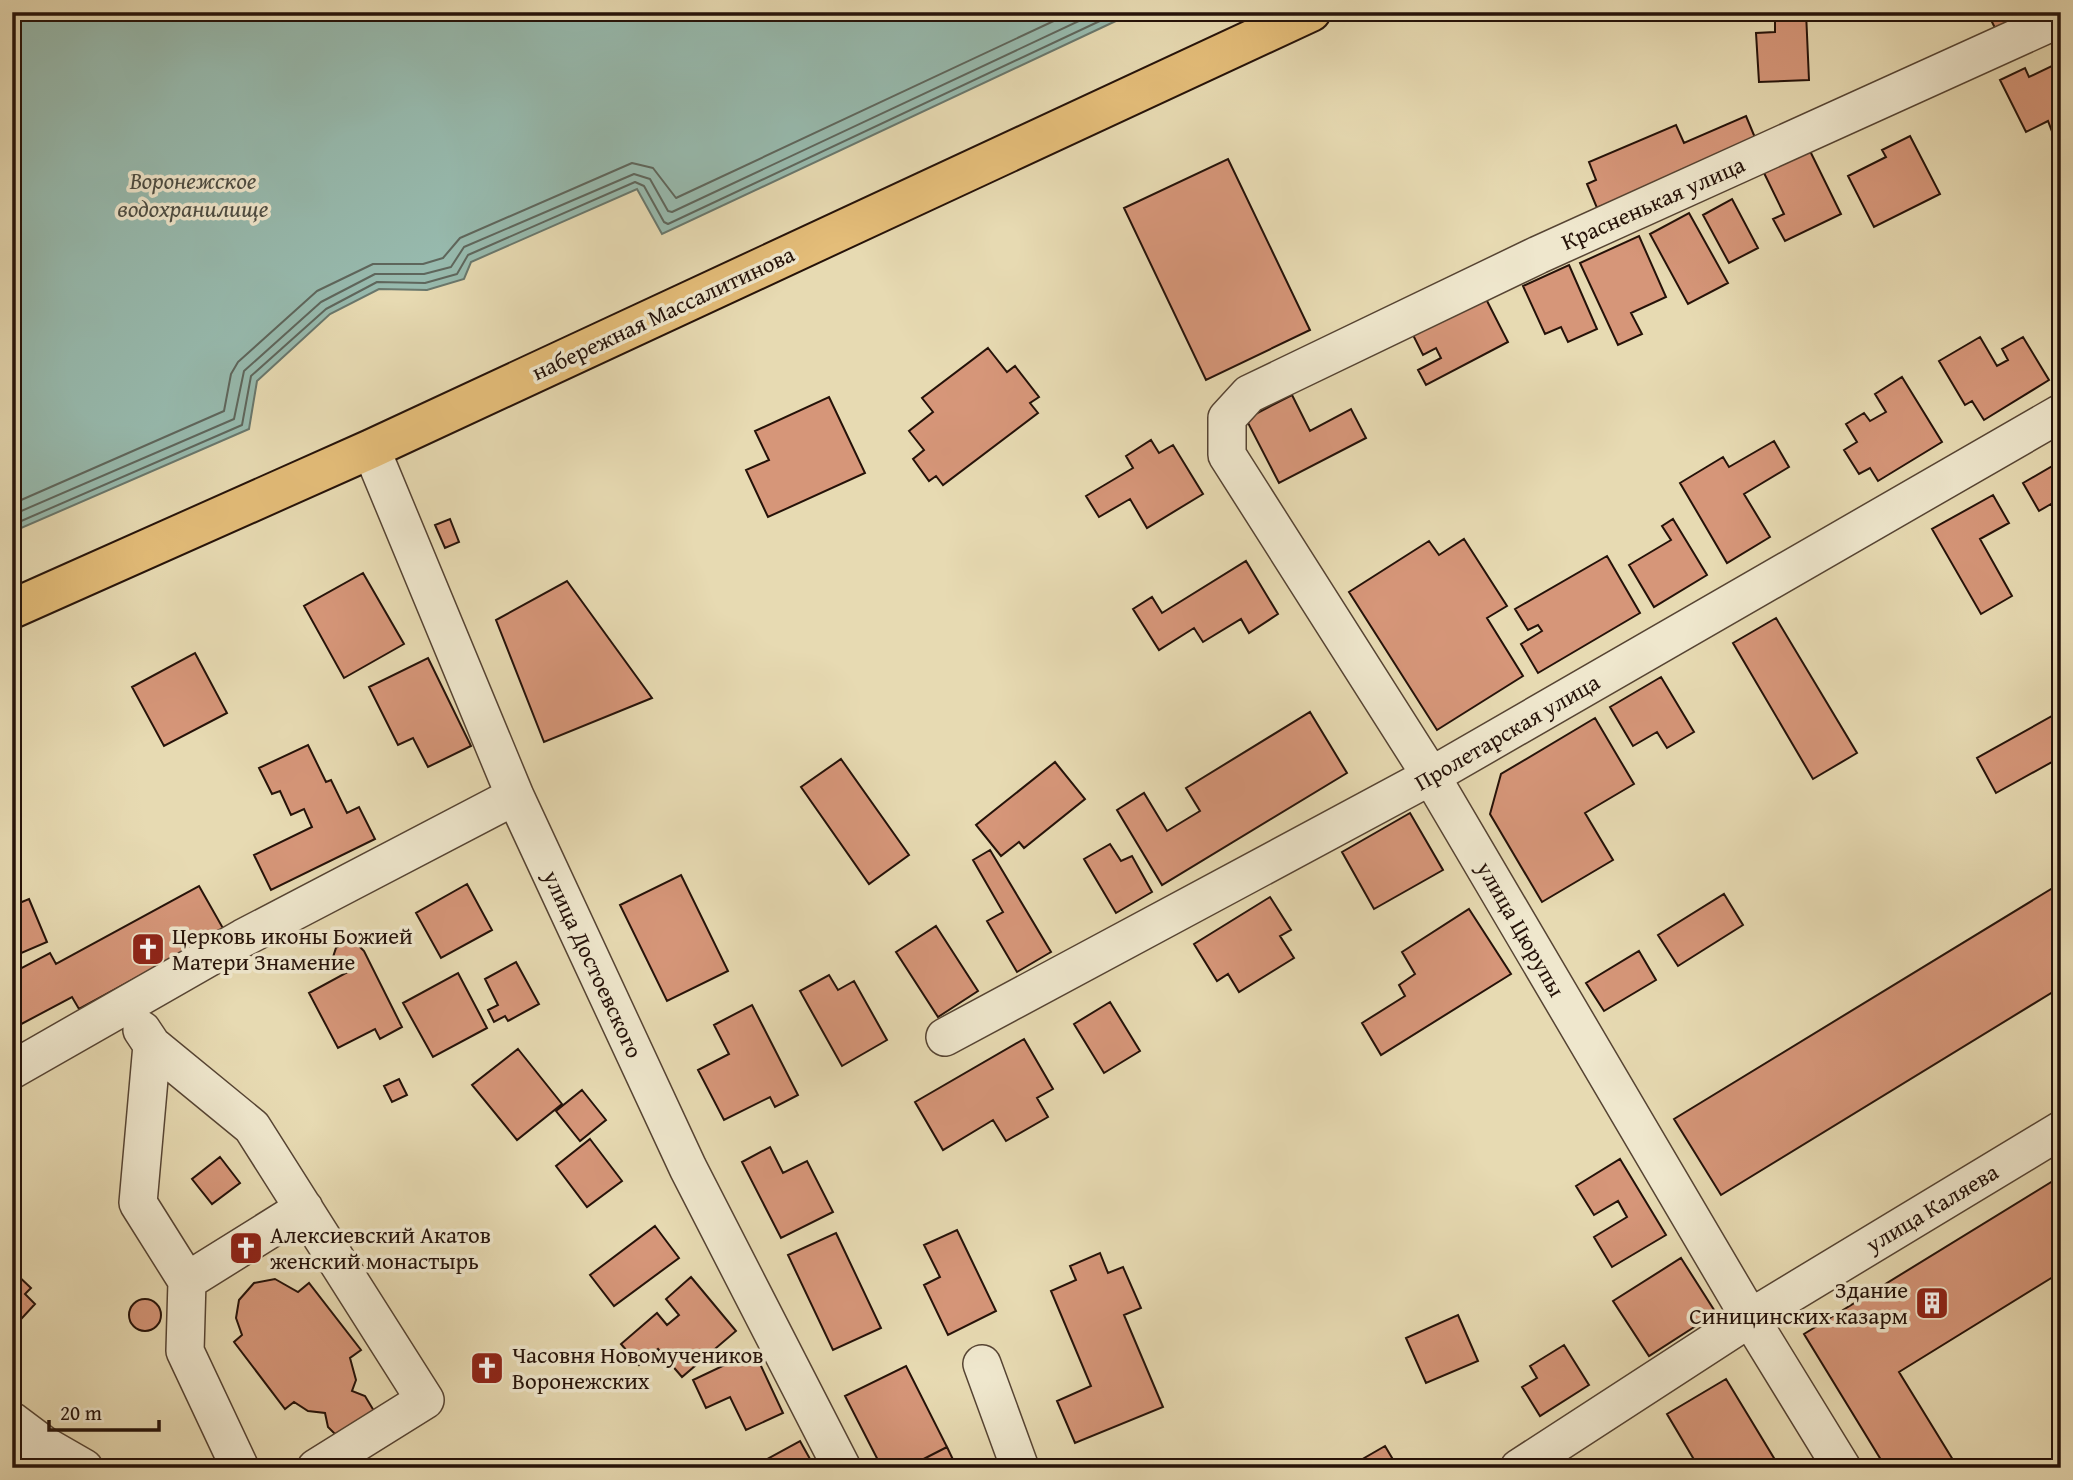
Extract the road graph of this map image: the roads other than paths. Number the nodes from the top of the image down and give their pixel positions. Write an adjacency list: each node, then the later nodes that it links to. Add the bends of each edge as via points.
1 (1311, 12): 5 (main road, набережная Массалитинова)
2 (2061, 18): 3 (street, Красненькая улица, via 1538,255)
3 (1249, 394): 7 (street, улица Цюрупы, via 1227,418 1227,455)
4 (2061, 413): 7 (street, Пролетарская улица)
5 (371, 449): 6 (main road, набережная Массалитинова); 8 (street, улица Достоевского)
6 (12, 610)
7 (1431, 776): 10 (street, Пролетарская улица); 18 (street, улица Цюрупы)
8 (515, 796): 9 (street); 26 (street, улица Достоевского, via 688,1168)
9 (127, 1004): 11 (street); 12 (street)
10 (945, 1037)
11 (152, 1045): 13 (street); 14 (street)
12 (12, 1070)
13 (205, 1090): 14 (street, via 169,1091); 16 (street, via 252,1126)
14 (147, 1115): 17 (street, via 138,1203)
15 (2061, 1130): 18 (street, улица Каляева)
16 (304, 1208): 17 (street); 25 (street, via 425,1400)
17 (187, 1282): 24 (street, via 185,1351)
18 (1749, 1318): 28 (street, улица Каляева); 29 (street, улица Цюрупы)
19 (982, 1364): 27 (street)
20 (12, 1421): 21 (street)
21 (44, 1445): 22 (street); 23 (street)
22 (12, 1463)
23 (84, 1468)
24 (240, 1468)
25 (316, 1468)
26 (842, 1468)
27 (1020, 1468)
28 (1519, 1468)
29 (1842, 1468)

